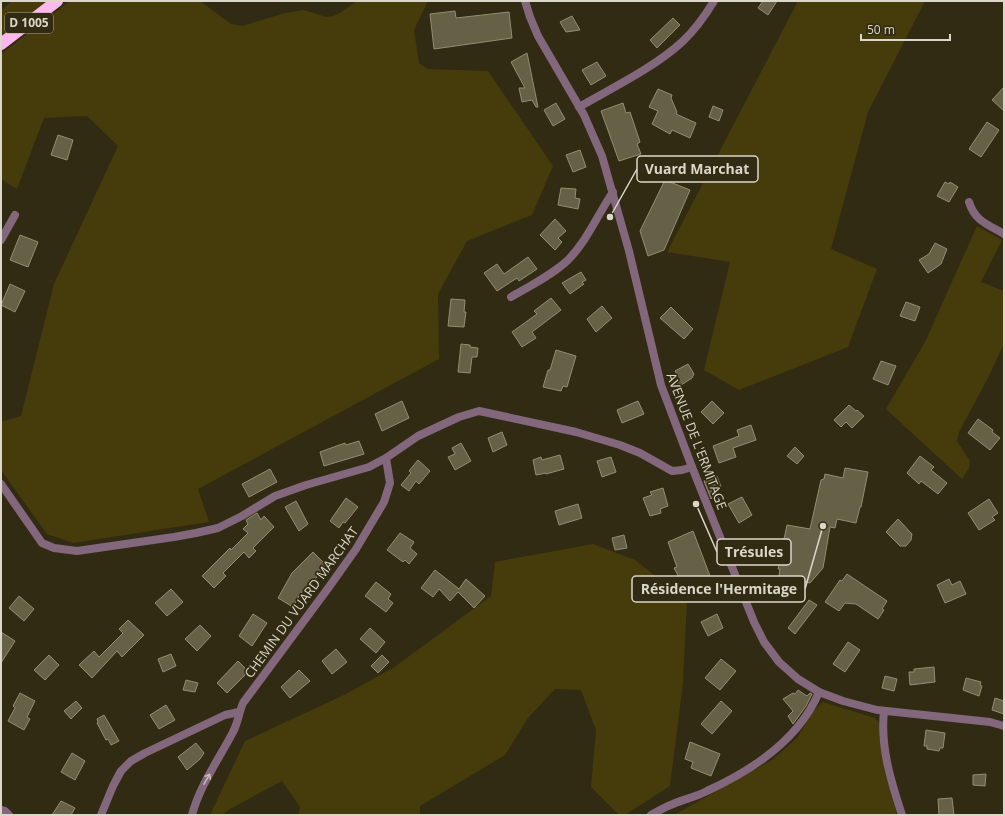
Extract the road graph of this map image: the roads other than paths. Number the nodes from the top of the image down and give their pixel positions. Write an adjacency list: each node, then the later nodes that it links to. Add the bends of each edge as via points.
1 (57, 1): 4 (highway, D 1005)
2 (525, 1): 5 (street, AVENUE DE L'ERMITAGE, via 538,36)
3 (714, 1): 5 (street, via 697,26 675,48 637,74)
4 (1, 44)
5 (579, 107): 6 (street, AVENUE DE L'ERMITAGE, via 597,145)
6 (612, 192): 11 (street, via 578,249 567,261); 13 (street, AVENUE DE L'ERMITAGE, via 656,368)
7 (969, 202): 9 (street, via 972,212 978,219)
8 (15, 215): 10 (street)
9 (1004, 234)
10 (1, 240)
11 (511, 297)
12 (386, 458): 13 (street, via 418,436 459,416 479,411 576,432 620,445 640,452 672,471); 14 (street, via 369,466 276,496 218,528 188,535 76,551 54,548 42,543); 17 (street, CHEMIN DU VUARD MARCHAT, via 390,483 384,502 356,549 250,693)
13 (692, 467): 15 (street, AVENUE DE L'ERMITAGE, via 764,642 788,671)
14 (1, 484)
15 (819, 692): 16 (street, AVENUE DE L'ERMITAGE); 23 (street, via 781,746 762,761 706,792 672,804)
16 (884, 711): 18 (street, AVENUE DE L'ERMITAGE, via 990,722); 24 (street, via 883,729 887,764)
17 (239, 712): 21 (street, via 225,715 131,761 121,771); 22 (street, CHEMIN DU VUARD MARCHAT, one-way to 17, via 199,793 235,730)
18 (1004, 726)
19 (1, 810): 20 (street)
20 (8, 815)
21 (101, 815)
22 (192, 815)
23 (651, 815)
24 (902, 815)

